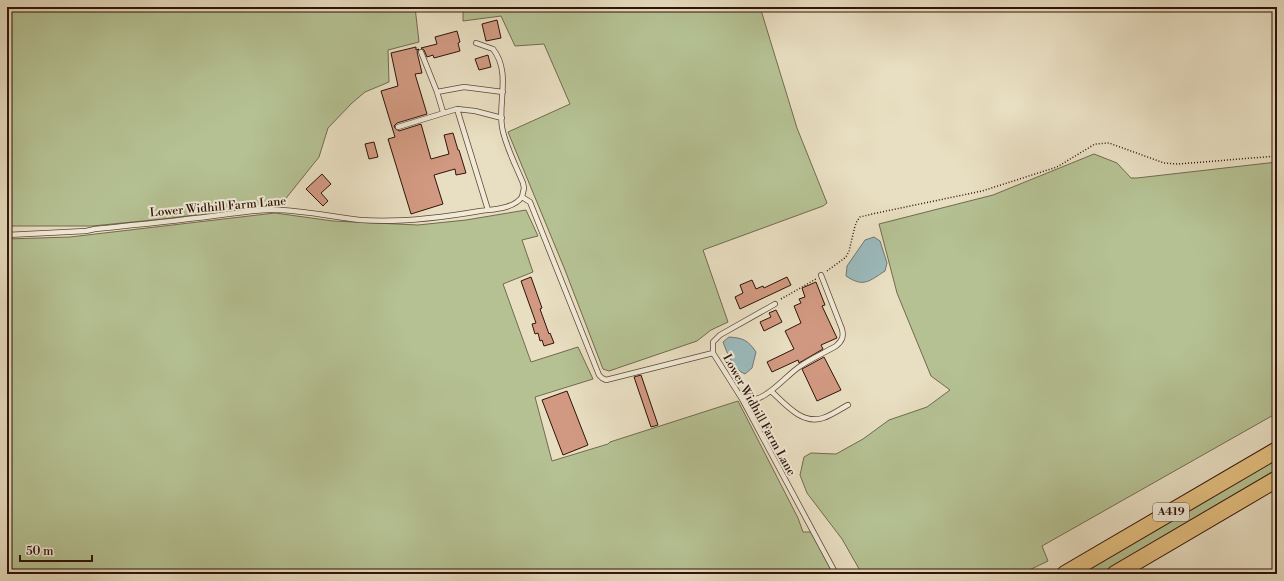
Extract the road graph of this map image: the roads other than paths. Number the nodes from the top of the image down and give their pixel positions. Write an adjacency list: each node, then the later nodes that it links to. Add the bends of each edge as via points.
1 (476, 43): 4 (lane, via 490,47 496,53 502,70)
2 (421, 52): 3 (lane)
3 (437, 92): 4 (lane, via 464,87); 6 (lane)
4 (503, 92): 7 (lane)
5 (457, 109): 6 (lane); 7 (lane); 10 (lane)
6 (443, 112): 8 (lane)
7 (502, 118): 9 (lane, via 505,137 523,183)
8 (398, 127)
9 (522, 196): 10 (lane, Lower Widhill Farm Lane, via 516,203); 14 (lane, Lower Widhill Farm Lane, via 530,202 594,364 602,378 606,380)
10 (488, 210): 11 (lane, Lower Widhill Farm Lane, via 418,220 382,221 340,218 302,211 269,210 86,231)
11 (7, 235)
12 (821, 276): 15 (lane, via 842,329 841,341 799,367)
13 (774, 304): 14 (lane, via 720,334 713,342)
14 (713, 353): 16 (lane, Lower Widhill Farm Lane)
15 (771, 391): 16 (lane, via 754,400); 17 (lane, via 795,412 808,419 822,418)
16 (742, 399): 20 (lane, Lower Widhill Farm Lane)
17 (848, 404)
18 (1277, 450): 21 (highway, A419)
19 (1277, 479): 22 (highway, A419)
20 (836, 574)
21 (1065, 574)
22 (1115, 574)

